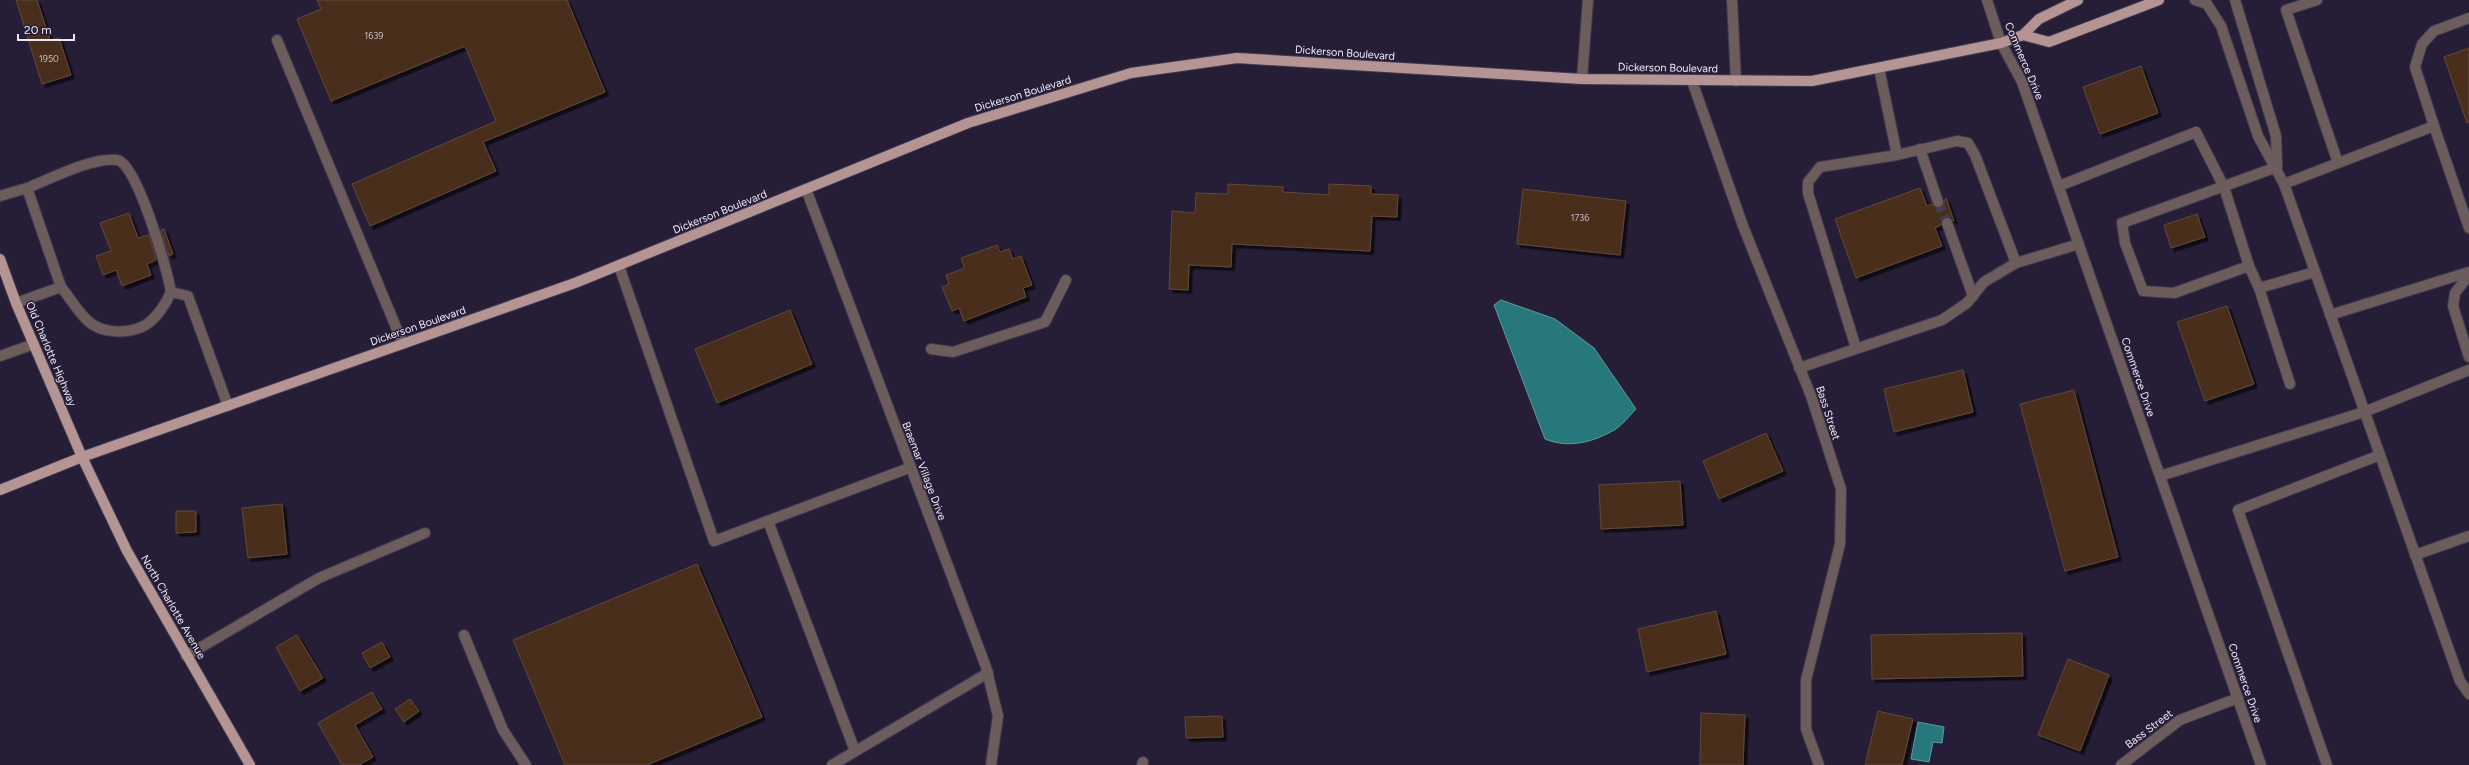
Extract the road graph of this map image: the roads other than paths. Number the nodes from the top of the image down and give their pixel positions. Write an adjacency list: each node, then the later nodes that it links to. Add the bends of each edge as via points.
1 (1588, 0): 14 (street)
2 (1732, 0): 16 (street)
3 (1987, 0): 12 (street, Commerce Drive)
4 (2078, 0): 10 (main road, Dickerson Boulevard, via 2039,19)
5 (2159, 0): 10 (main road, via 2049,42)
6 (2195, 0): 21 (street, via 2207,4 2221,26 2258,136)
7 (2235, 0): 21 (street, via 2276,136)
8 (2317, 0): 20 (street, via 2286,10)
9 (2469, 18): 17 (street, via 2434,30 2422,44 2415,67)
10 (2023, 36): 12 (main road, Dickerson Boulevard)
11 (277, 40): 46 (street)
12 (2001, 43): 13 (main road, Dickerson Boulevard); 23 (street, Commerce Drive, via 2022,82)
13 (1879, 68): 16 (main road, Dickerson Boulevard, via 1812,82); 19 (street)
14 (1582, 79): 15 (main road, Dickerson Boulevard); 26 (main road, Dickerson Boulevard, via 1237,58 1131,73 968,124)
15 (1692, 81): 16 (main road, Dickerson Boulevard); 51 (street, Bass Street, via 1743,226)
16 (1736, 81)
17 (2434, 126): 20 (street); 30 (street)
18 (1920, 149): 19 (street); 28 (street); 33 (street, via 1957,141 1968,143 1975,155)
19 (1897, 155): 48 (street, via 1820,168 1808,182 1808,193)
20 (2338, 163): 22 (street)
21 (2277, 167): 22 (street); 24 (street)
22 (2284, 184): 36 (street)
23 (2059, 186): 24 (street, via 2196,132); 31 (street, Commerce Drive)
24 (2224, 187): 35 (street); 35 (street, via 2122,223 2125,244 2143,291 2174,293)
25 (27, 188): 27 (street); 39 (street); 41 (street, via 93,163 118,160 124,162 136,181 164,258)
26 (806, 189): 34 (main road, Dickerson Boulevard); 58 (street, Braemar Village Drive)
27 (0, 196)
28 (1938, 202)
29 (1947, 223): 42 (street)
30 (2469, 228)
31 (2079, 244): 33 (street); 59 (street, Commerce Drive)
32 (0, 259): 43 (main road, Old Charlotte Highway)
33 (2016, 262): 42 (street, via 1984,282)
34 (619, 266): 46 (main road, Dickerson Boulevard); 61 (street, via 714,541)
35 (2249, 266): 40 (street)
36 (2315, 272): 40 (street); 44 (street)
37 (2469, 274): 44 (street); 50 (street, via 2454,293 2453,306)
38 (1066, 280): 47 (street, via 1046,322 953,352)
39 (61, 287): 41 (street, via 87,321 110,331 124,331 144,326 157,314); 43 (street)
40 (2259, 288): 53 (street)
41 (171, 292): 54 (street, via 188,296)
42 (1973, 296): 48 (street, via 1959,310 1942,320)
43 (16, 303): 45 (main road, Old Charlotte Highway)
44 (2330, 315): 55 (street)
45 (34, 344): 49 (street); 57 (main road, Old Charlotte Highway)
46 (403, 344): 54 (main road, Dickerson Boulevard)
47 (931, 348)
48 (1856, 348): 51 (street)
49 (0, 356)
50 (2469, 357)
51 (1800, 368): 75 (street, Bass Street, via 1840,489 1840,544 1806,680 1806,729)
52 (2469, 370): 55 (street)
53 (2290, 384)
54 (228, 406): 57 (main road, Dickerson Boulevard)
55 (2364, 412): 56 (street); 59 (street)
56 (2380, 455): 64 (street); 78 (street, via 2238,510)
57 (82, 457): 60 (main road, Dickerson Boulevard); 66 (main road, North Charlotte Avenue, via 127,550)
58 (909, 468): 61 (street); 67 (street, Braemar Village Drive)
59 (2160, 476): 69 (street, Commerce Drive)
60 (0, 490)
61 (768, 521): 70 (street)
62 (425, 533): 66 (street, via 319,578)
63 (2469, 536): 64 (street)
64 (2415, 555): 68 (street, via 2460,681)
65 (464, 635): 72 (street, via 503,730)
66 (186, 656): 71 (main road, North Charlotte Avenue)
67 (988, 673): 70 (street); 74 (street, Braemar Village Drive, via 998,716)
68 (2469, 694)
69 (2238, 698): 76 (street, Bass Street, via 2180,720); 77 (street, Commerce Drive)
70 (855, 751): 73 (street)
71 (250, 765)
72 (526, 765)
73 (832, 765)
74 (991, 765)
75 (1819, 765)
76 (2121, 765)
77 (2261, 765)
78 (2327, 765)

